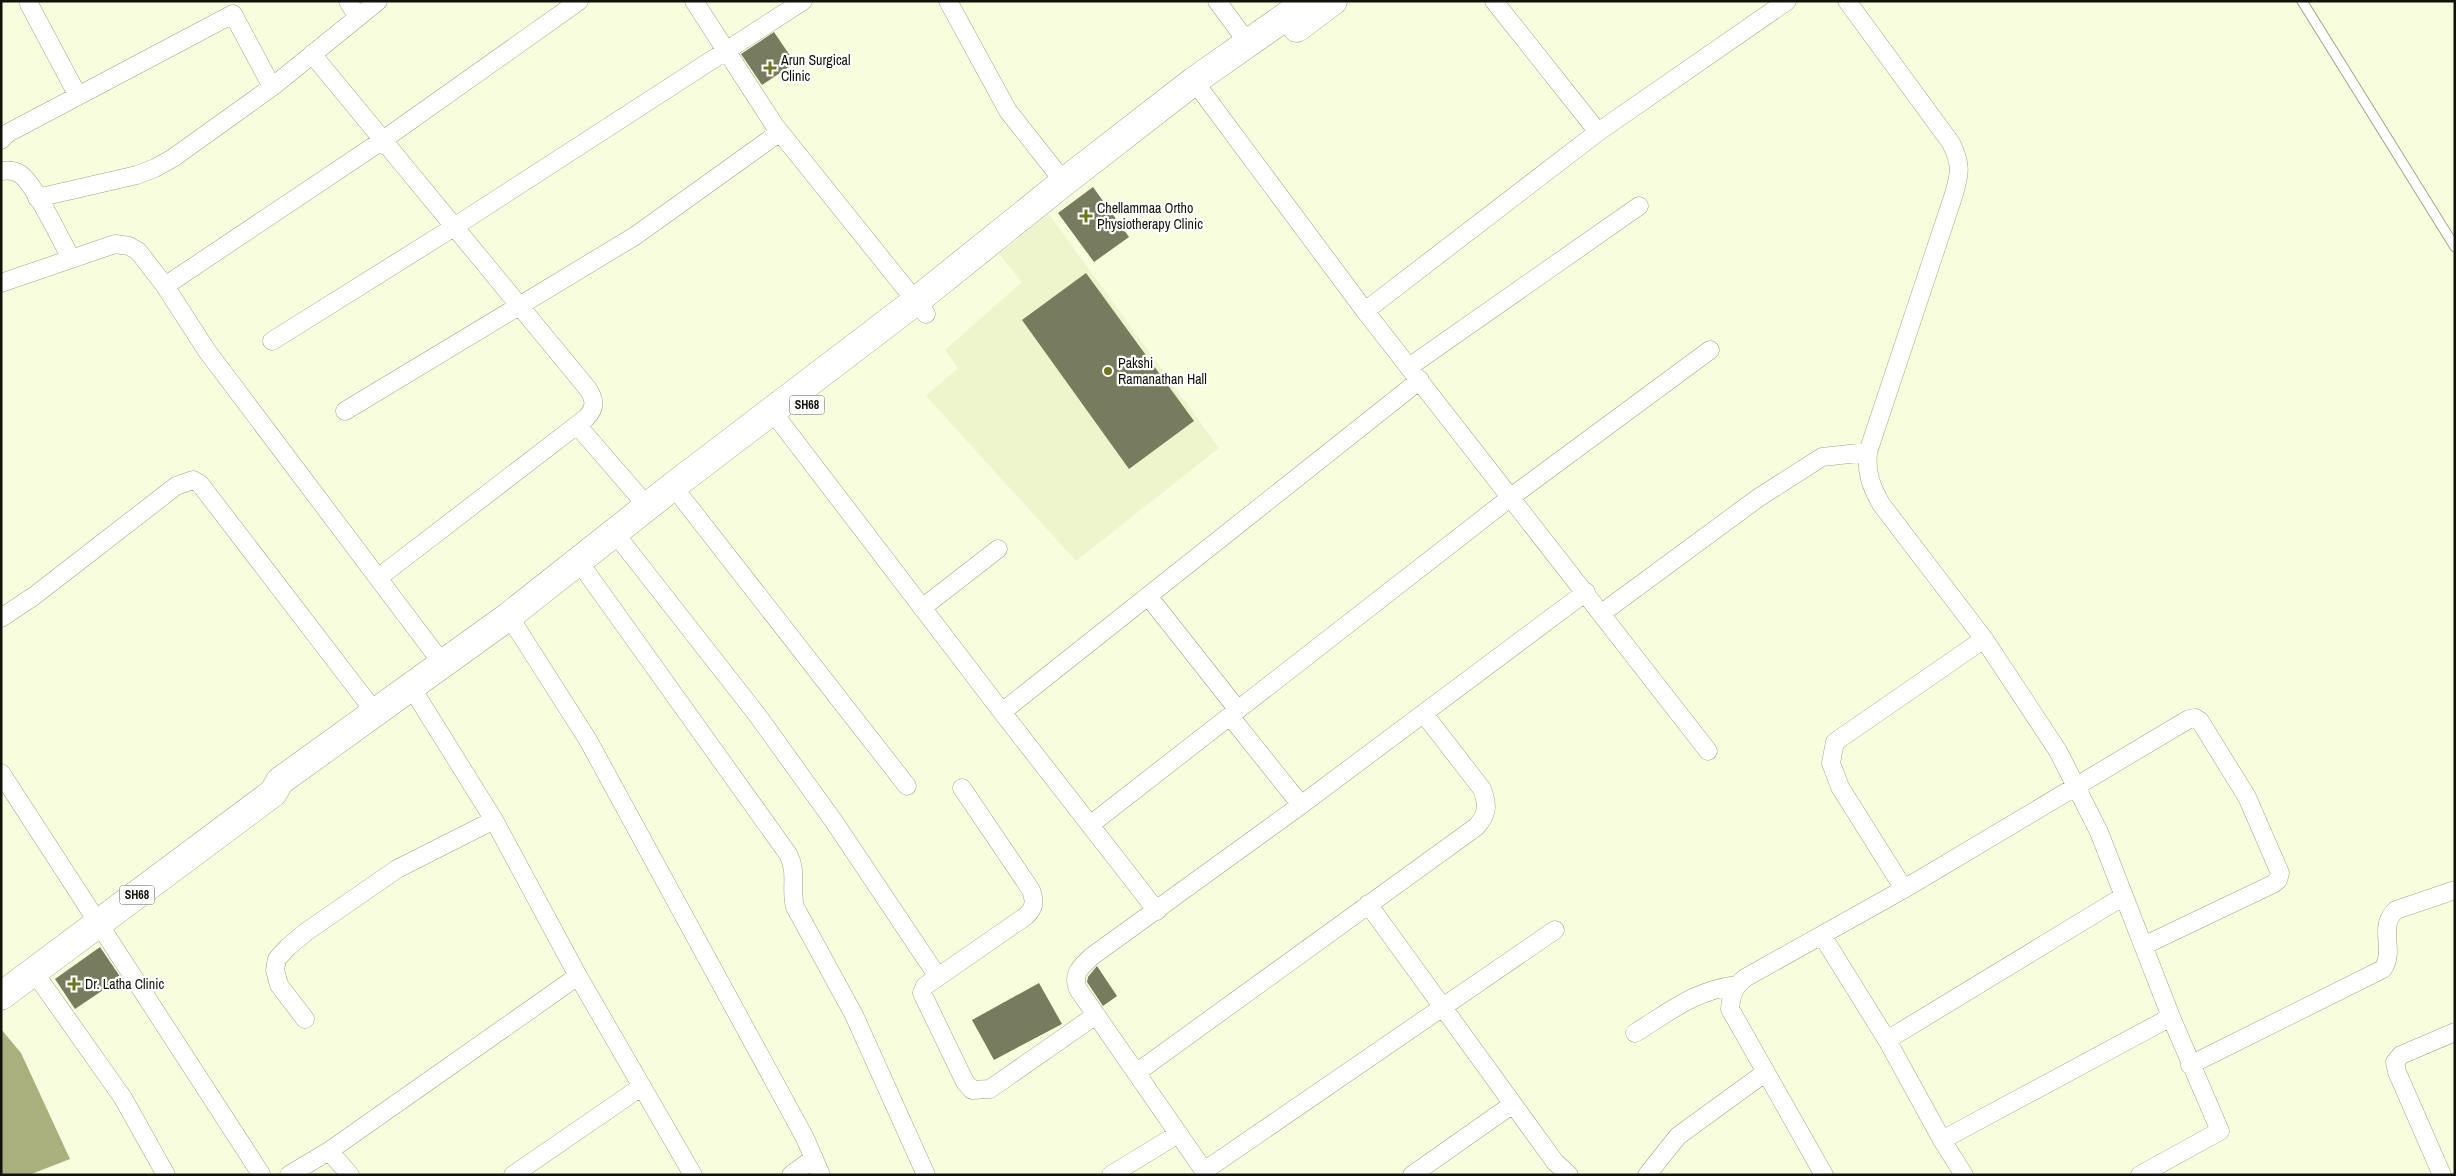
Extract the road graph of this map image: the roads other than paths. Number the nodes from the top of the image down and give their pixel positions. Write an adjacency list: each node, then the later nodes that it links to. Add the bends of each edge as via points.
1 (378, 1): 15 (street)
2 (579, 1): 25 (street)
3 (694, 1): 17 (street)
4 (803, 1): 17 (street)
5 (948, 1): 28 (street, via 1008,111)
6 (1217, 1): 16 (street)
7 (1308, 1): 16 (main road, SH68)
8 (1334, 1): 20 (main road, SH68)
9 (1494, 1): 23 (street)
10 (1787, 1): 23 (street)
11 (1847, 1): 45 (street, via 1951,143 1960,160 1953,197)
12 (2302, 1): 32 (lane)
13 (31, 2): 21 (street)
14 (229, 7): 19 (street); 21 (street)
15 (353, 9): 18 (street)
16 (1248, 43): 20 (main road, SH68)
17 (728, 50): 22 (street); 31 (street)
18 (312, 54): 19 (street); 25 (street)
19 (272, 87): 29 (street, via 155,168)
20 (1199, 87): 28 (main road, SH68); 37 (main road, SH68, via 1075,190); 38 (street)
21 (78, 96): 24 (street, via 8,133)
22 (780, 132): 36 (street, via 635,236); 37 (street)
23 (1598, 132): 38 (street)
24 (1, 140)
25 (383, 140): 31 (street); 35 (street)
26 (1, 149): 27 (street)
27 (5, 171): 29 (street, via 20,174)
28 (1064, 182): 37 (main road, SH68)
29 (37, 198): 33 (street)
30 (1639, 206): 41 (street)
31 (454, 227): 36 (street); 39 (street)
32 (2455, 247)
33 (71, 258): 34 (street); 35 (street, via 114,244 129,246 138,251)
34 (1, 283)
35 (165, 286): 52 (street, via 207,351)
36 (520, 307): 42 (street); 44 (street, via 593,397 592,412)
37 (921, 308): 43 (main road, SH68)
38 (1365, 311): 41 (street)
39 (272, 341)
40 (1710, 350): 46 (street)
41 (1415, 374): 46 (street); 54 (street)
42 (344, 411)
43 (777, 418): 47 (main road, SH68); 48 (main road, SH68); 55 (street)
44 (577, 425): 48 (street); 52 (street)
45 (1863, 452): 56 (street, via 1822,456 1758,498); 59 (street, via 1870,485 1881,504)
46 (1511, 497): 53 (street); 64 (street)
47 (683, 499): 49 (main road, SH68); 68 (street)
48 (647, 506): 49 (main road, SH68)
49 (619, 538): 51 (main road, SH68); 86 (street, via 758,716 835,823)
50 (998, 549): 55 (street)
51 (578, 574): 58 (main road, SH68); 115 (street, via 788,854 794,865 793,897 796,907 854,1015)
52 (378, 578): 60 (street)
53 (1586, 592): 56 (street); 65 (street)
54 (1148, 596): 63 (street); 64 (street)
55 (922, 608): 63 (street)
56 (1602, 613): 66 (street)
57 (1, 618): 62 (street, via 176,486 193,480 200,484)
58 (513, 622): 60 (main road, SH68); 61 (main road, SH68); 104 (street, via 588,740)
59 (1984, 638): 69 (street, via 2058,751); 75 (street, via 1835,742 1831,763 1840,787)
60 (442, 663): 62 (main road, SH68)
61 (418, 698): 71 (main road, SH68, via 290,791); 73 (street)
62 (374, 711): 71 (main road, SH68, via 280,781)
63 (1002, 712): 74 (street)
64 (1234, 713): 72 (street); 74 (street)
65 (1424, 714): 72 (street); 78 (street, via 1482,788 1487,803 1486,816 1476,827)
66 (1708, 751)
67 (1, 773): 80 (street)
68 (908, 786)
69 (2075, 786): 75 (street); 77 (street, via 2099,832); 83 (street, via 2195,718 2200,721 2247,797 2278,867 2280,874 2273,884)
70 (962, 788): 86 (street, via 1031,890 1035,901 1026,916)
71 (272, 793): 80 (main road, SH68)
72 (1301, 805): 79 (street)
73 (494, 820): 85 (street); 92 (street, via 397,869 288,947 277,959 275,970 279,985)
74 (1090, 825): 79 (street)
75 (1904, 889): 82 (street)
76 (2455, 890): 96 (street, via 2396,910 2388,917 2389,952 2382,969)
77 (2124, 896): 83 (street); 95 (street)
78 (1368, 904): 89 (street); 98 (street)
79 (1157, 911): 90 (street, via 1091,957 1076,973 1078,990)
80 (100, 922): 84 (main road, SH68); 107 (street)
81 (1555, 930): 89 (street)
82 (1822, 937): 87 (street); 95 (street)
83 (2143, 946): 91 (street)
84 (34, 972): 88 (main road, SH68); 108 (street, via 123,1098)
85 (578, 976): 99 (street); 103 (street)
86 (938, 977): 90 (street, via 924,986 922,993 972,1090 990,1089)
87 (1737, 985): 94 (street, via 1695,995); 97 (street, via 1731,996 1730,1009)
88 (1, 996)
89 (1442, 1006): 100 (street); 105 (street)
90 (1096, 1015): 98 (street)
91 (2171, 1017): 96 (street); 102 (street)
92 (305, 1019)
93 (2455, 1032): 122 (street, via 2401,1055 2395,1062)
94 (1634, 1033)
95 (1887, 1040): 102 (street)
96 (2190, 1065): 106 (street, via 2220,1131)
97 (1766, 1072): 119 (street, via 1678,1136); 120 (street)
98 (1136, 1073): 101 (street)
99 (641, 1087): 111 (street); 112 (street)
100 (1513, 1104): 117 (street); 118 (street, via 1555,1162)
101 (1178, 1134): 105 (street); 116 (street)
102 (1942, 1140): 121 (street)
103 (329, 1151): 109 (street); 110 (street)
104 (814, 1158): 113 (street); 114 (street)
105 (1205, 1173)
106 (2148, 1173)
107 (261, 1174)
108 (166, 1175)
109 (289, 1175)
110 (350, 1175)
111 (513, 1175)
112 (693, 1175)
113 (791, 1175)
114 (821, 1175)
115 (926, 1175)
116 (1111, 1175)
117 (1412, 1175)
118 (1569, 1175)
119 (1647, 1175)
120 (1824, 1175)
121 (1964, 1175)
122 (2442, 1175)

